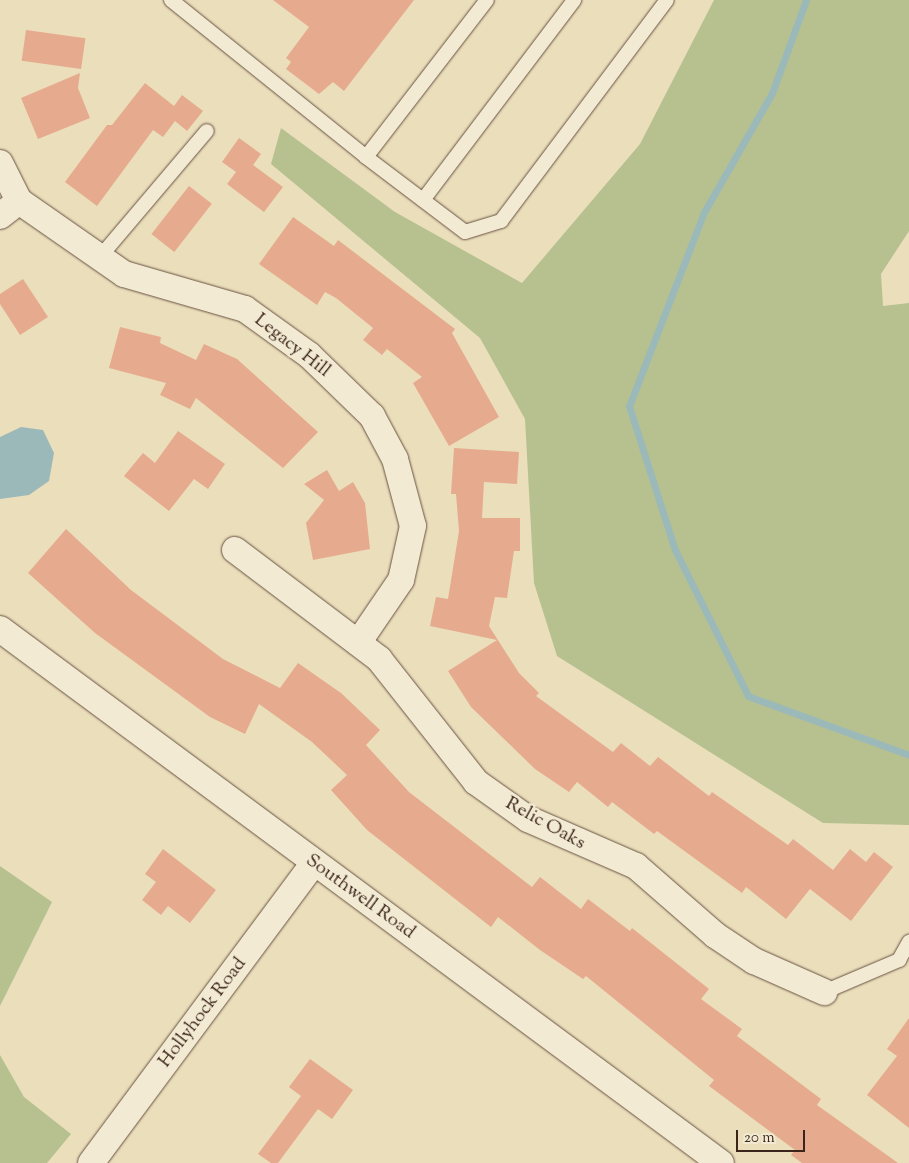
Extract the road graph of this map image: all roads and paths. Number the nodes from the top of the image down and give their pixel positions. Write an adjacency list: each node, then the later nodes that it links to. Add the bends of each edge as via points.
1 (171, 0): 6 (lane)
2 (487, 0): 6 (lane)
3 (574, 0): 8 (lane)
4 (667, 0): 8 (lane, via 500,221 465,232)
5 (207, 131): 10 (lane)
6 (366, 157): 8 (lane)
7 (0, 164): 9 (street, Legacy Hill)
8 (423, 200)
9 (10, 208): 10 (street, Legacy Hill)
10 (100, 257): 13 (street, Legacy Hill, via 124,274 246,309 309,355 372,416 395,459 413,526 401,580)
11 (235, 550): 13 (street, Relic Oaks)
12 (0, 629): 14 (street, Southwell Road)
13 (358, 643): 16 (street, Relic Oaks, via 379,659 476,782 528,819 636,866 715,935 754,961)
14 (314, 863): 17 (street, Hollyhock Road); 18 (street, Southwell Road)
15 (909, 942): 16 (lane, via 899,960)
16 (824, 992)
17 (91, 1163)
18 (721, 1163)

